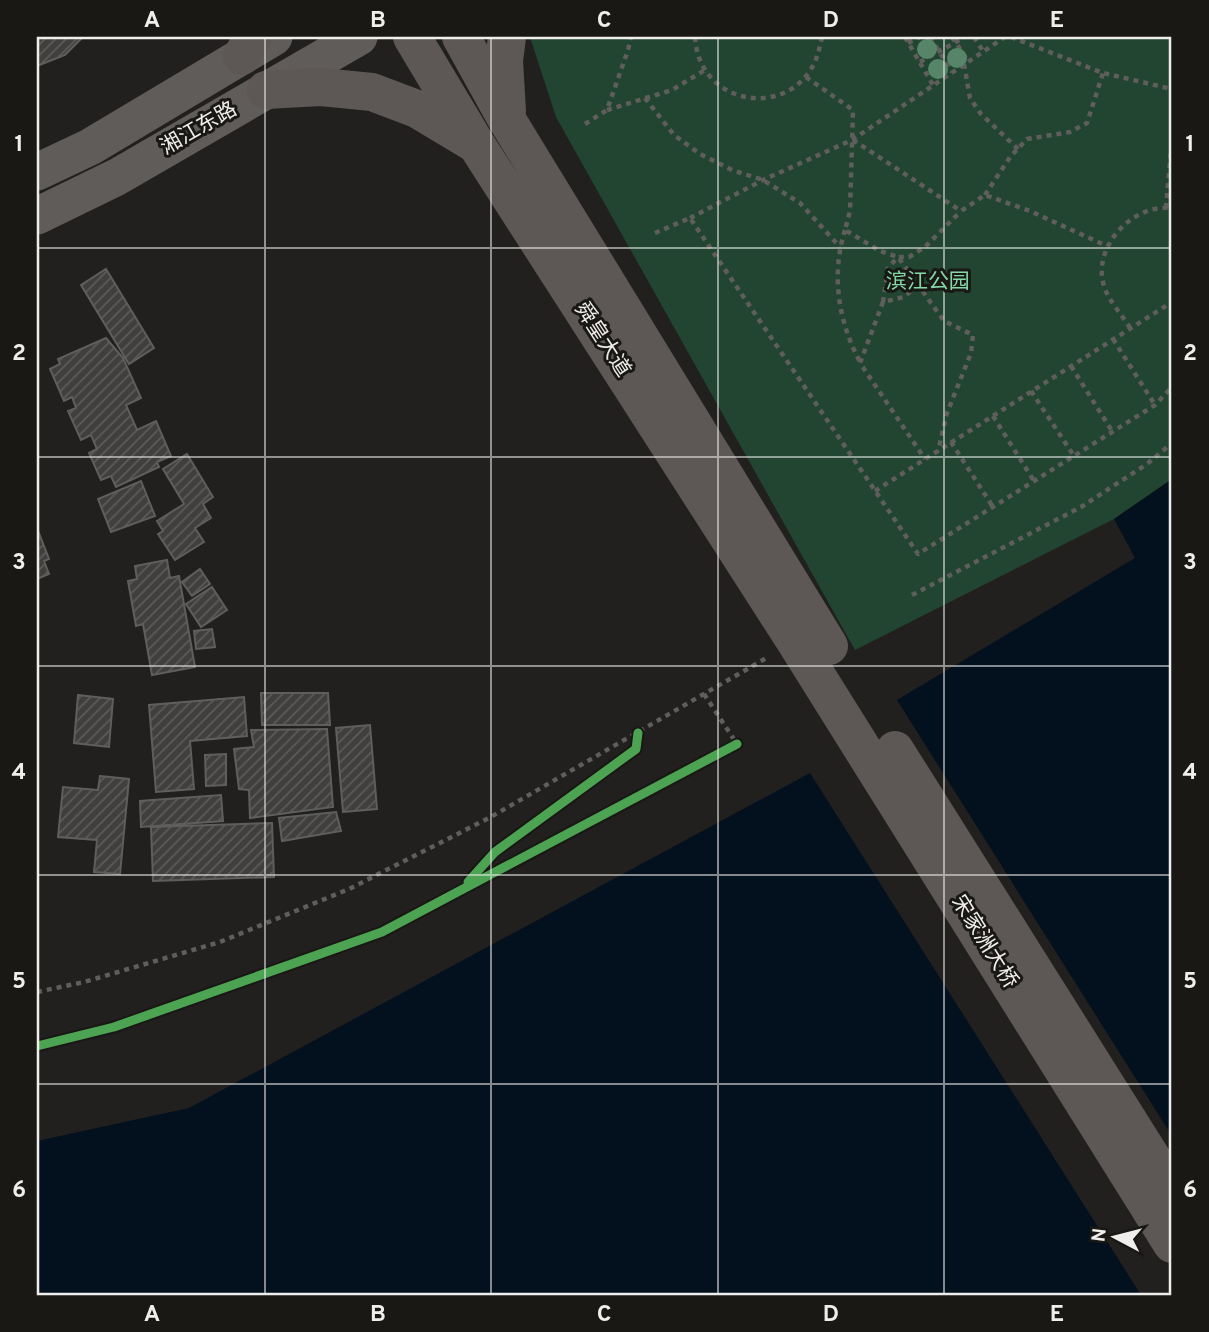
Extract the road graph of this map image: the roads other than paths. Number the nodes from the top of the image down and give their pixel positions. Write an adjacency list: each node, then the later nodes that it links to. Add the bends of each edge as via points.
1 (274, 37): 6 (main road, 湘江东路)
2 (359, 37): 7 (main road, 湘江东路)
3 (412, 37): 9 (main road, 舜皇大道)
4 (461, 37): 8 (main road, 舜皇大道)
5 (507, 37): 8 (main road)
6 (247, 46): 10 (main road, 湘江东路, via 90,147)
7 (266, 90): 9 (main road, via 321,87 372,92 417,109); 11 (main road, 湘江东路, via 117,177)
8 (508, 120): 12 (main road, 舜皇大道)
9 (476, 144): 12 (main road, 舜皇大道)
10 (37, 172)
11 (37, 216)
12 (796, 638): 13 (main road, 宋家洲大桥); 14 (main road, 宋家洲大桥)
13 (1172, 1190)
14 (1172, 1244)

